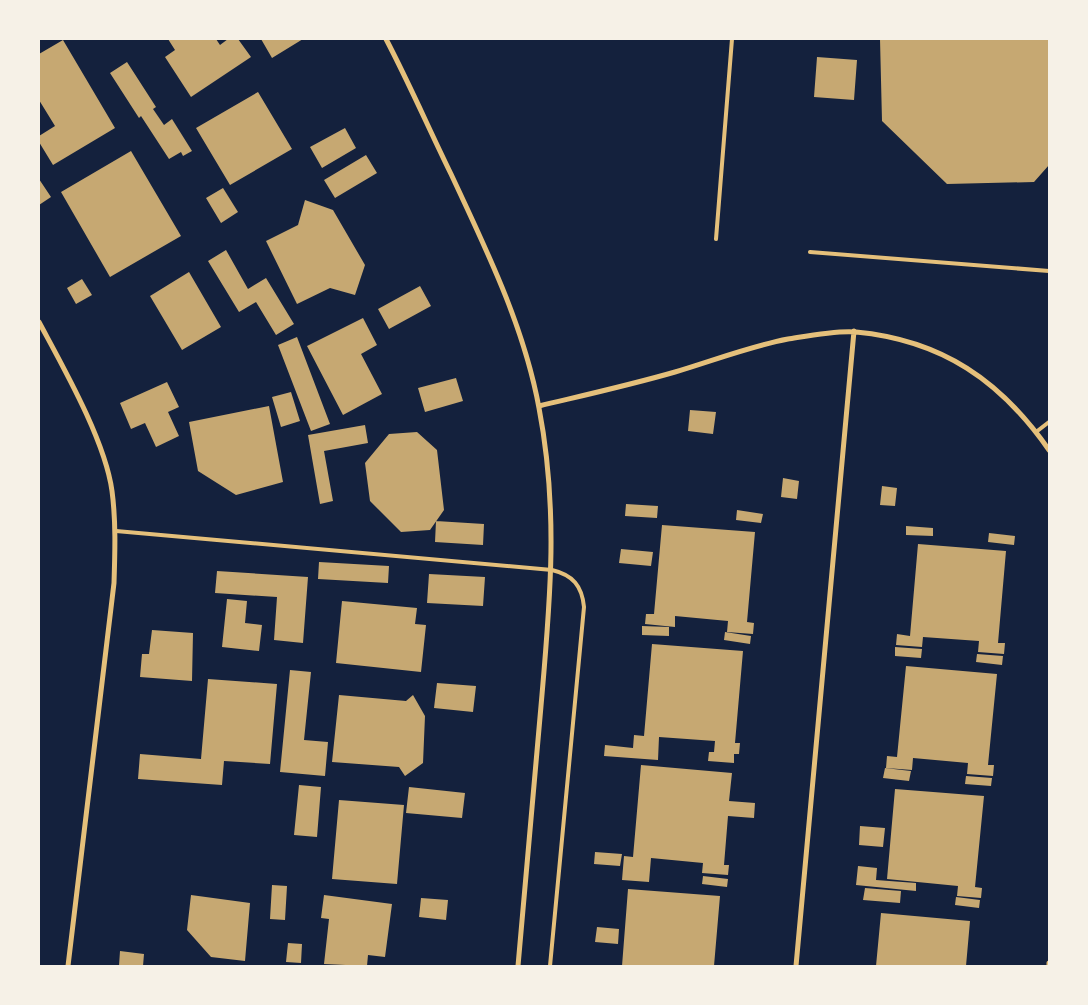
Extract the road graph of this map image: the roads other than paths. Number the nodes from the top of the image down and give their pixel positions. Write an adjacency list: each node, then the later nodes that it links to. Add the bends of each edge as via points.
1 (386, 39): 8 (street, via 471,216 504,293 525,349)
2 (732, 39): 3 (lane)
3 (716, 239)
4 (810, 252): 5 (lane)
5 (1049, 270)
6 (39, 322): 12 (street, via 100,449 112,489)
7 (854, 332): 8 (street, via 787,339 645,381); 10 (street, via 907,340 953,359 998,390); 17 (street)
8 (539, 406): 13 (street, via 550,485)
9 (1049, 422): 10 (lane)
10 (1036, 432): 11 (street)
11 (1049, 450)
12 (116, 531): 13 (lane); 14 (street, via 114,583)
13 (552, 570): 15 (street); 16 (lane, via 575,580 583,593 584,607)
14 (68, 966)
15 (518, 966)
16 (550, 966)
17 (796, 966)

